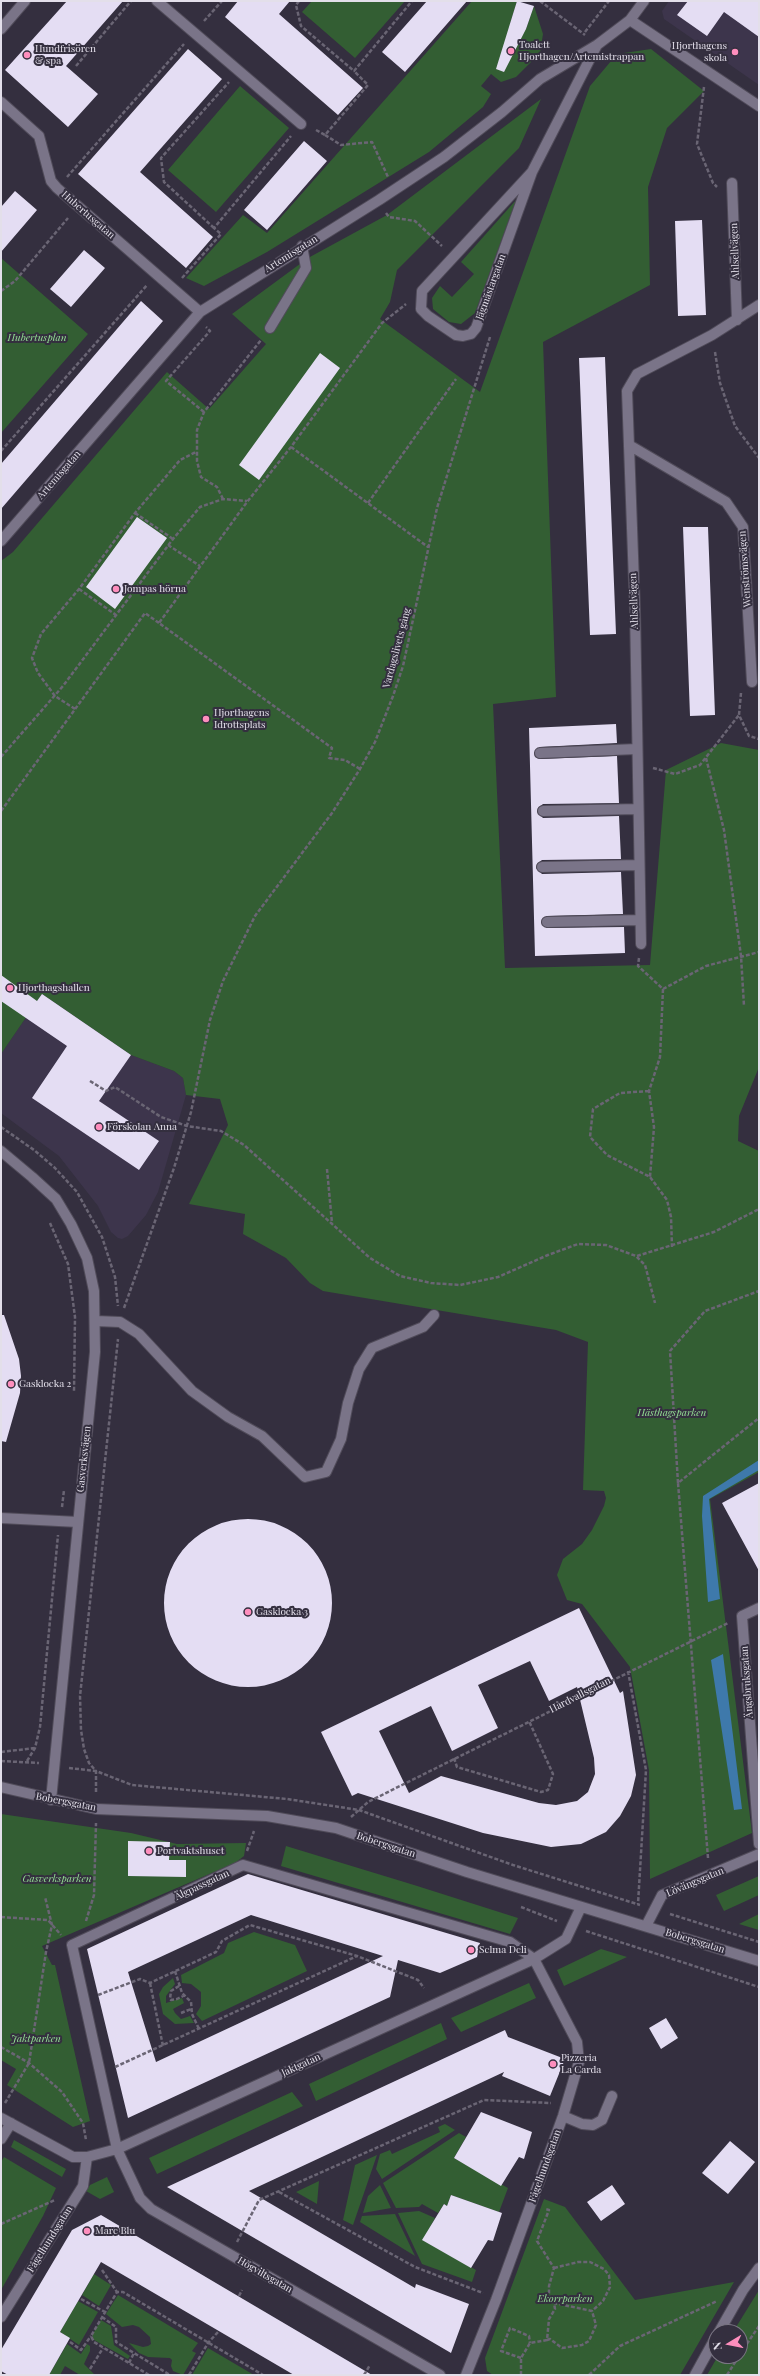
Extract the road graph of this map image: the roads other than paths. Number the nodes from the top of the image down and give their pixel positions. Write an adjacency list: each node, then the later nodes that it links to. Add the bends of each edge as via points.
1 (25, 1): 5 (street)
2 (157, 1): 9 (street)
3 (644, 1): 4 (street)
4 (630, 20): 6 (street, Artemisgatan); 8 (street)
5 (1, 29)
6 (597, 44): 10 (street, Jägmästargatan); 12 (street, Artemisgatan, via 540,79 444,157)
7 (1, 102): 14 (street, Hubertusgatan, via 39,136 51,181 57,188)
8 (759, 106)
9 (301, 124)
10 (532, 172): 10 (street, Jägmästargatan, via 476,328 471,334 456,335 428,316 421,308 422,291)
11 (732, 182): 15 (street, Ahlsellvägen)
12 (302, 246): 14 (street, Artemisgatan); 16 (street, via 306,268)
13 (759, 305): 15 (street, Ahlsellvägen)
14 (200, 312): 18 (street, Artemisgatan)
15 (737, 320): 17 (street, Ahlsellvägen, via 637,374 627,391)
16 (270, 328)
17 (629, 445): 19 (street, Wenströmsvägen, via 726,502 743,527); 20 (street, Ahlsellvägen)
18 (1, 540)
19 (752, 682)
20 (637, 750): 21 (street); 22 (street, Ahlsellvägen)
21 (540, 753)
22 (638, 809): 23 (street); 24 (street, Ahlsellvägen)
23 (543, 811)
24 (639, 865): 25 (street); 26 (street, Ahlsellvägen)
25 (542, 867)
26 (640, 920): 27 (street); 28 (street, Ahlsellvägen)
27 (547, 922)
28 (641, 944)
29 (1, 1151): 31 (street, Gasverksvägen, via 56,1199 71,1224 86,1258 94,1291)
30 (434, 1315): 31 (street, via 423,1327 372,1348 359,1368 348,1403 341,1439 326,1472 305,1477 262,1436 228,1417 192,1391 139,1334 120,1322)
31 (96, 1321): 33 (street, Gasverksvägen, via 92,1392)
32 (1, 1518): 33 (street)
33 (78, 1522): 36 (street, Gasverksvägen)
34 (759, 1608): 37 (street, Ängsbruksgatan, via 742,1616)
35 (1, 1787): 36 (street, Bobergsgatan)
36 (51, 1800): 39 (street, Bobergsgatan, via 96,1809 267,1816 336,1828)
37 (759, 1844)
38 (759, 1854): 40 (street, Lövängsgatan, via 662,1895)
39 (581, 1907): 40 (street, Bobergsgatan); 41 (street, Jaktgatan, via 566,1939)
40 (646, 1926): 42 (street, Bobergsgatan)
41 (534, 1959): 44 (street, Fågelhundsgatan, via 577,2042 579,2062); 48 (street, Jaktgatan); 48 (street, Älgpassgatan, via 510,1942 243,1865 75,1944)
42 (759, 1961)
43 (612, 2096): 44 (street, via 602,2120 593,2125 582,2124)
44 (563, 2116): 55 (street, Fågelhundsgatan)
45 (1, 2118): 46 (street, Jaktgatan)
46 (11, 2123): 47 (street); 49 (street, Jaktgatan, via 73,2157)
47 (1, 2139)
48 (117, 2149): 49 (street, Jaktgatan); 54 (street, Högviltsgatan, via 136,2192 151,2209)
49 (87, 2157): 51 (street, Fågelhundsgatan, via 82,2186)
50 (759, 2268): 52 (street)
51 (1, 2317)
52 (724, 2324)
53 (708, 2351): 56 (street)
54 (440, 2375)
55 (466, 2375)
56 (695, 2375)

